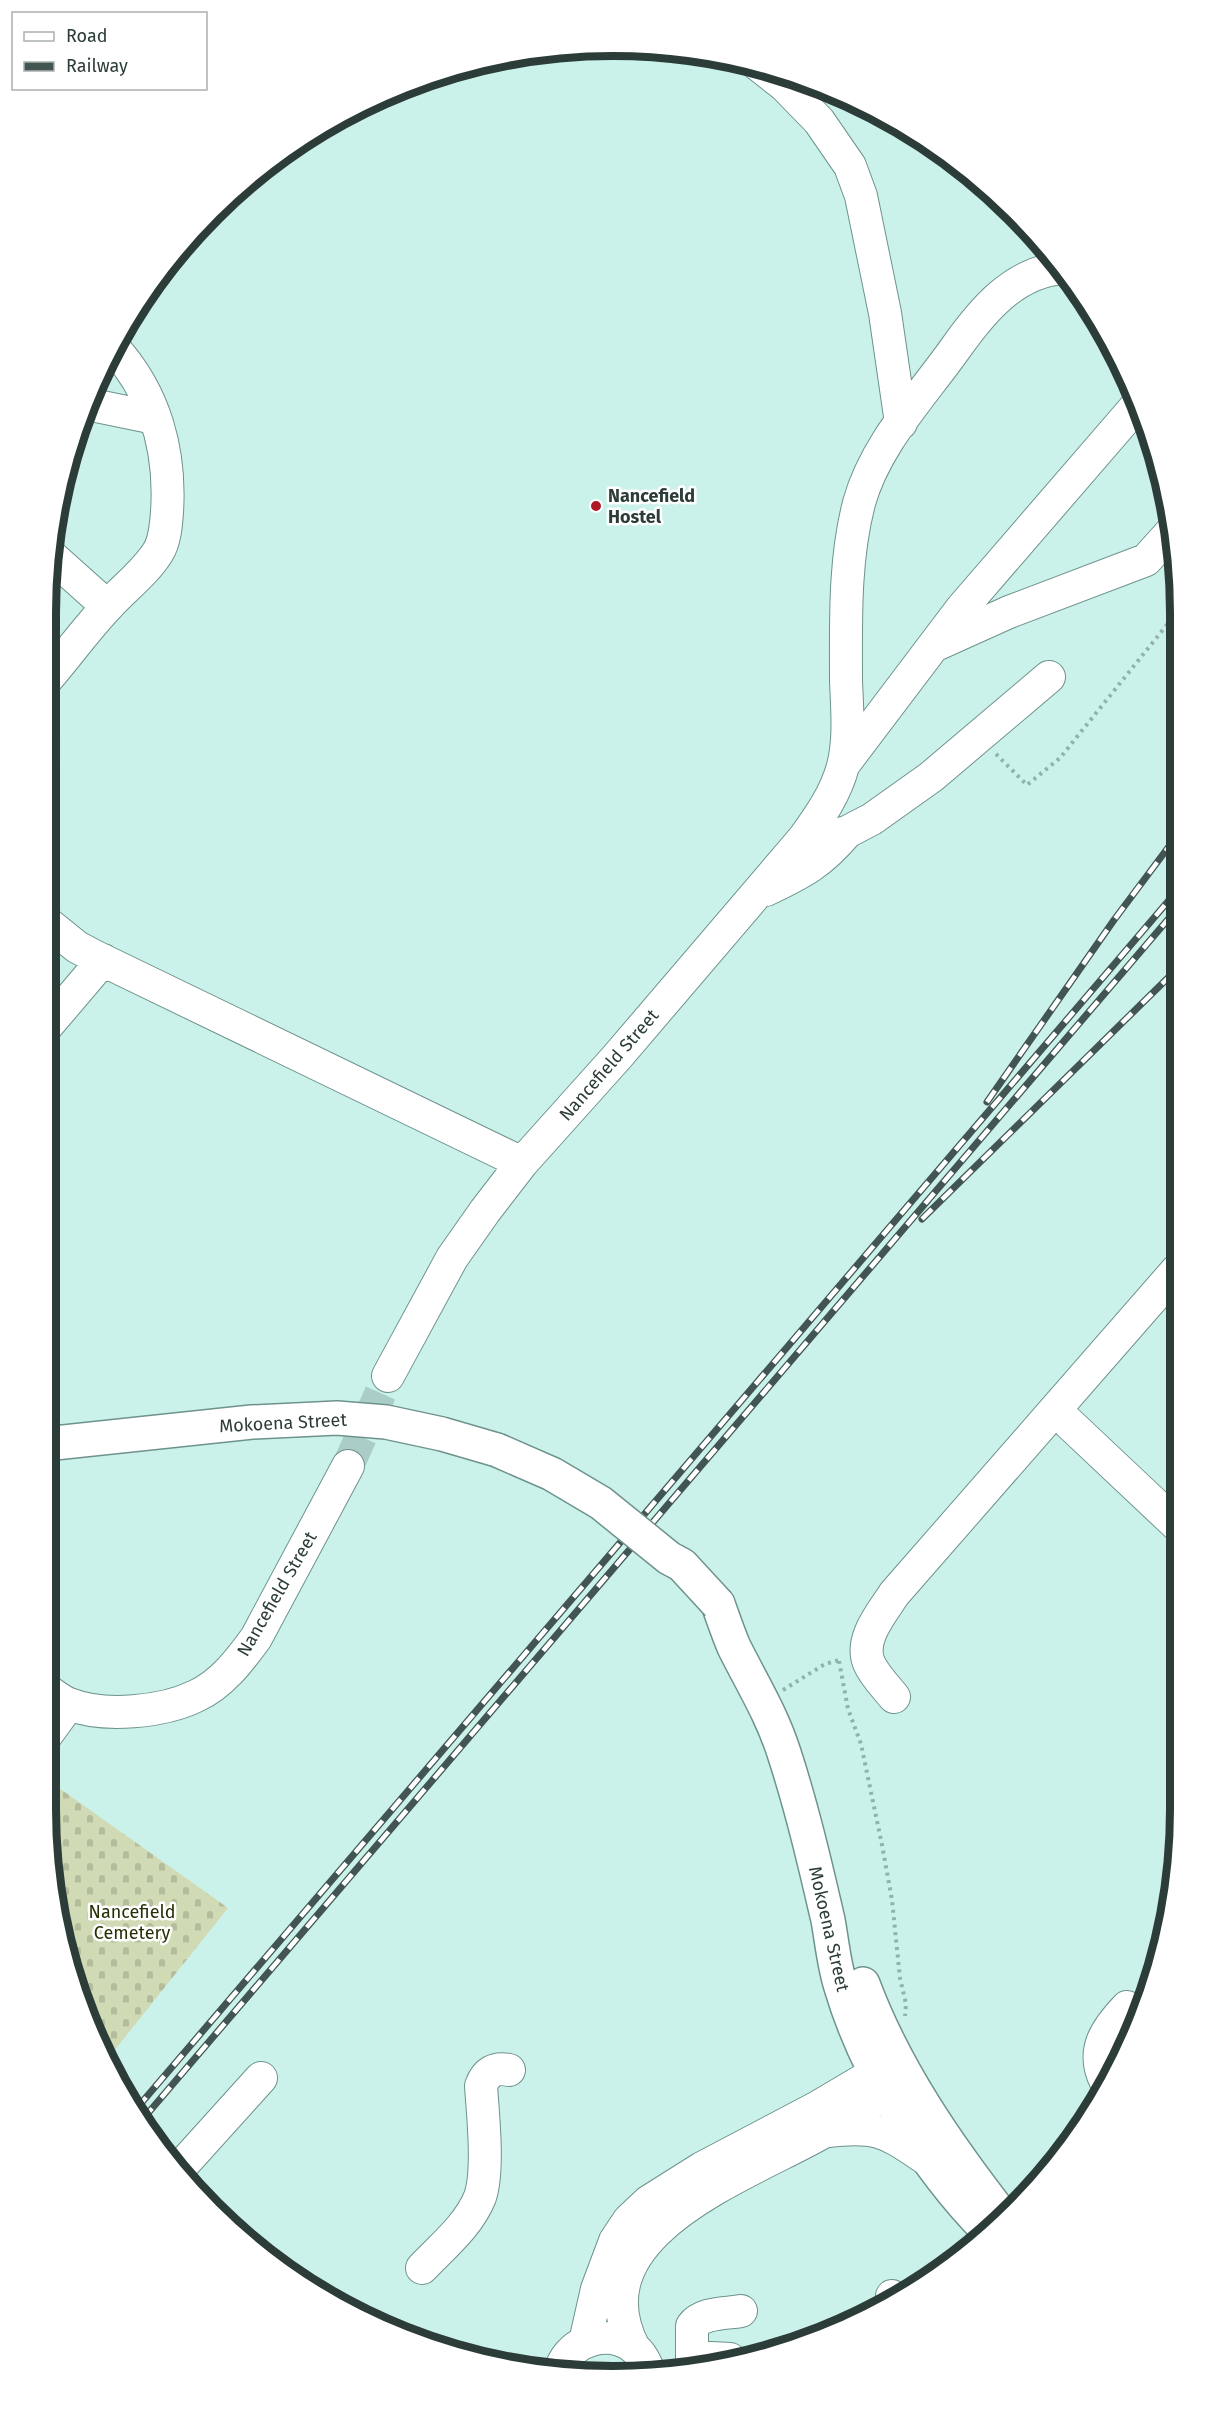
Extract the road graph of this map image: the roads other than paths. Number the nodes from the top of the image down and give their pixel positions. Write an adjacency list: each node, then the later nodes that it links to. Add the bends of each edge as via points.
1 (778, 81): 7 (street, via 819,121 850,166 861,196 885,313)
2 (1052, 270): 7 (street, via 1030,275 979,316)
3 (119, 355): 6 (street, via 140,384)
4 (95, 406): 6 (street)
5 (1131, 411): 11 (street)
6 (156, 418): 10 (street, via 166,458 166,527 152,560)
7 (901, 423): 14 (street, via 877,457 859,502 849,555 847,734)
8 (1165, 539): 11 (street, via 1146,560)
9 (58, 562): 10 (street)
10 (107, 606): 12 (street)
11 (934, 645): 14 (street)
12 (56, 668)
13 (1049, 676): 15 (street, via 931,777)
14 (843, 765): 16 (street, Nancefield Street, via 835,789)
15 (847, 832): 16 (street); 17 (street, via 808,870)
16 (804, 838): 17 (street, Nancefield Street)
17 (755, 896): 21 (street, Nancefield Street)
18 (56, 939): 19 (street)
19 (103, 960): 20 (street); 21 (street)
20 (56, 1015)
21 (522, 1163): 23 (street, Nancefield Street, via 452,1258)
22 (1170, 1278): 24 (street)
23 (388, 1376)
24 (1054, 1410): 27 (street); 30 (street, via 894,1594 876,1623 867,1655)
25 (56, 1443): 28 (main road, Mokoena Street, bridge, via 252,1422 337,1418 386,1422 442,1434 497,1450 552,1474 602,1503 681,1565 718,1604)
26 (348, 1466): 29 (street, Nancefield Street, via 255,1638 220,1680 197,1696 139,1711 101,1710)
27 (1170, 1519)
28 (742, 1640): 32 (main road, Mokoena Street, via 784,1752 816,1868 840,1986); 32 (main road, Mokoena Street, via 790,1706 814,1780 852,1952 878,2022)
29 (57, 1697)
30 (894, 1697)
31 (1132, 2010): 34 (street, via 1128,2007 1110,2026 1101,2047)
32 (885, 2064): 36 (street); 36 (street, via 842,2079); 37 (main road, Mokoena Street); 39 (main road, Mokoena Street)
33 (509, 2070): 41 (street, via 503,2068 484,2077 484,2178 480,2196 460,2228)
34 (1102, 2074)
35 (261, 2078): 38 (street)
36 (821, 2119): 37 (street, via 885,2132); 43 (street, via 670,2187 648,2202 615,2241 604,2266); 44 (street, via 657,2229 633,2263 622,2292 622,2321)
37 (932, 2162): 40 (main road, Mokoena Street)
38 (183, 2164)
39 (998, 2210)
40 (983, 2225)
41 (422, 2268)
42 (741, 2311): 45 (street, via 701,2317 694,2322)
43 (585, 2342): 44 (street, via 597,2338 623,2341); 46 (street, via 572,2350)
44 (641, 2359)
45 (692, 2361)
46 (563, 2364)

